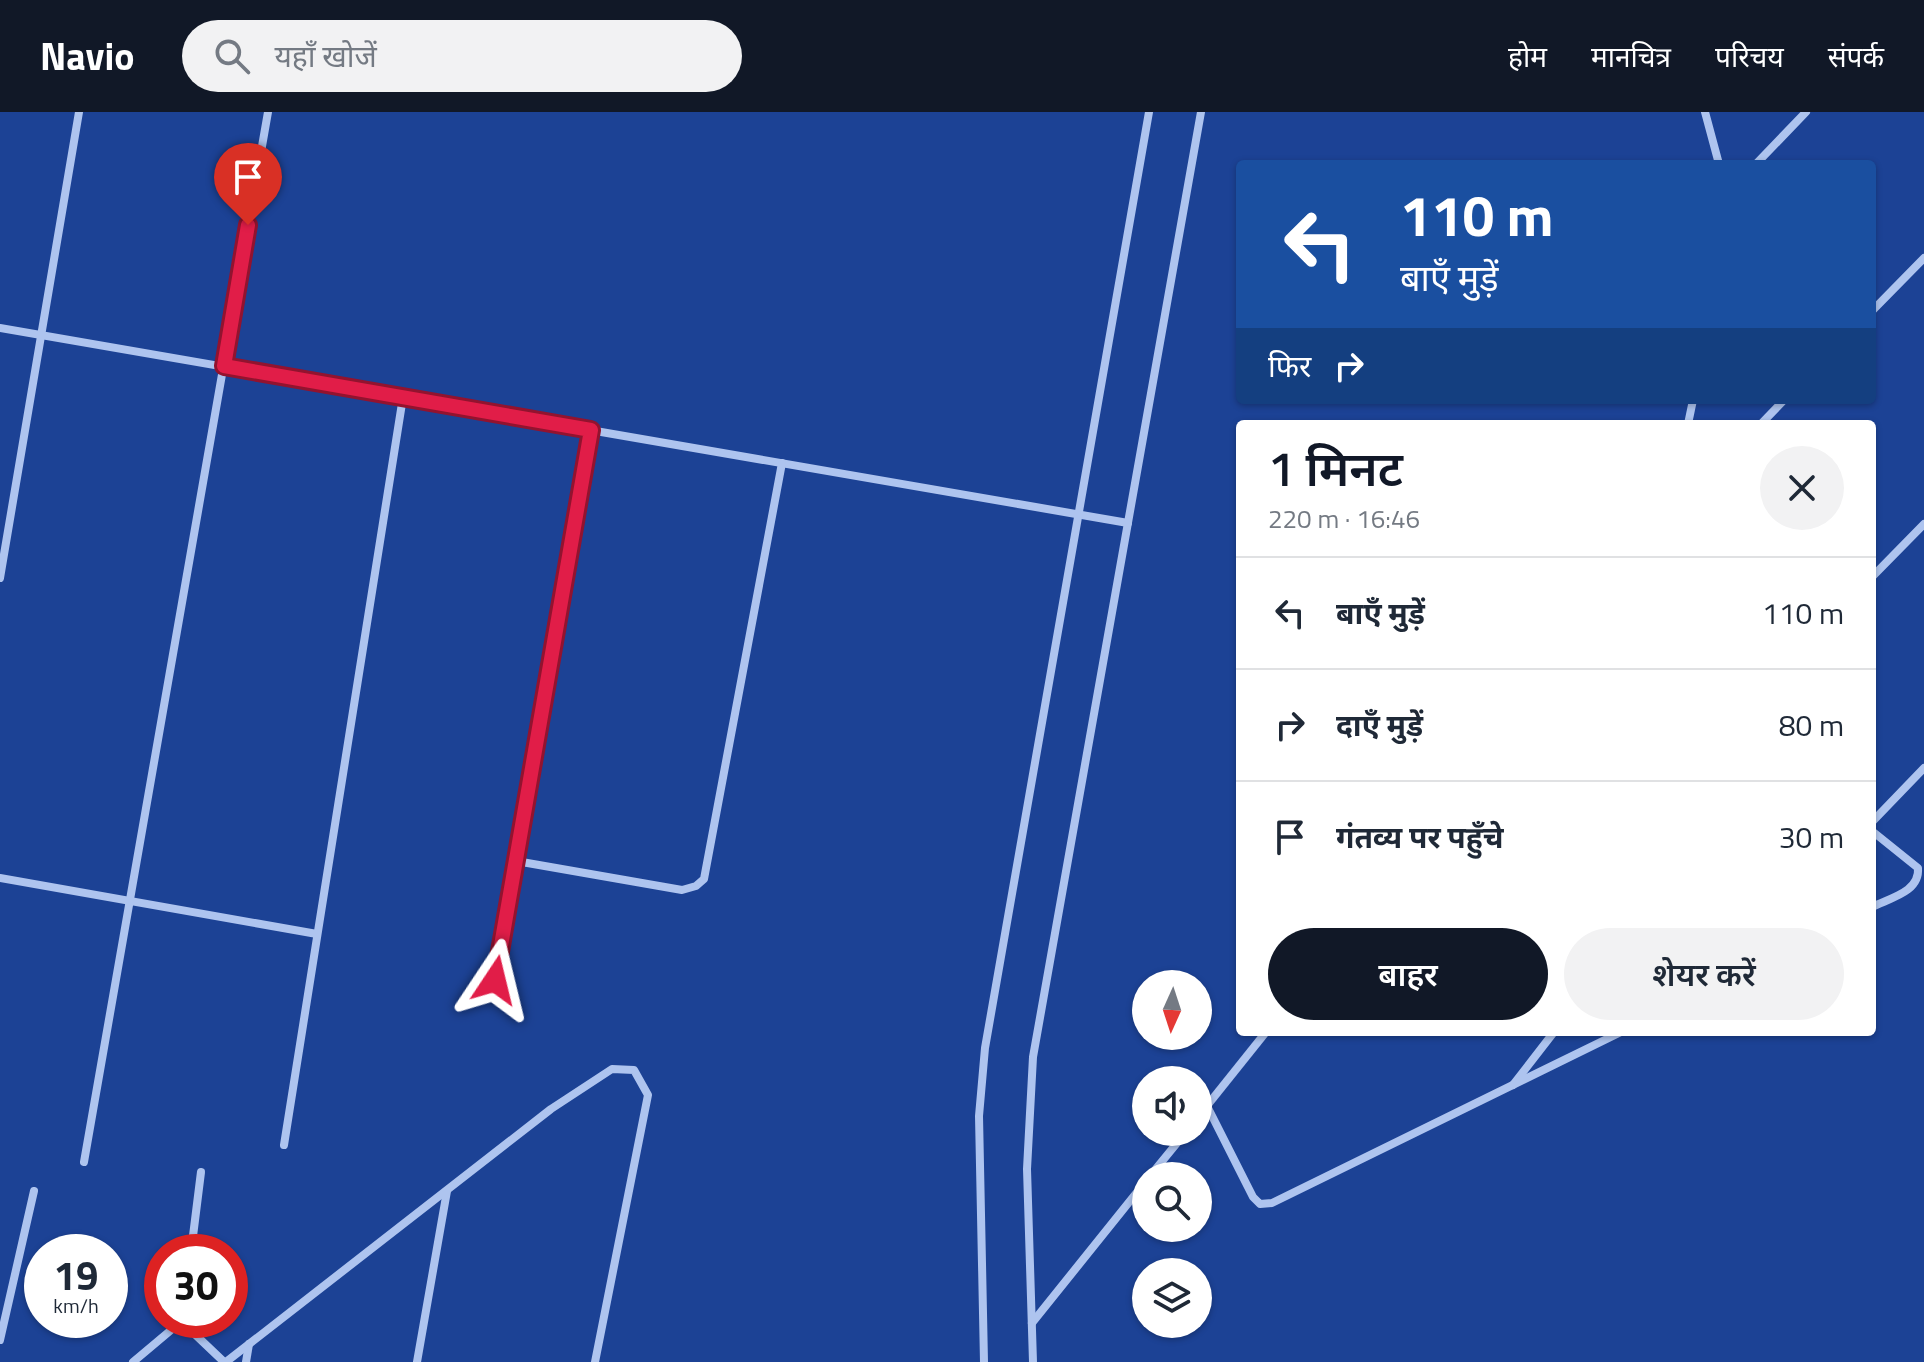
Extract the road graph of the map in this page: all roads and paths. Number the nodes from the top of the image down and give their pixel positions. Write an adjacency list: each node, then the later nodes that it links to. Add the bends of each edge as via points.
1 (79, 112): 12 (street)
2 (268, 112): 13 (street)
3 (1149, 112): 19 (street)
4 (1201, 112): 20 (street)
5 (1705, 112): 7 (street)
6 (1806, 112): 8 (street)
7 (1718, 160)
8 (1760, 160)
9 (1924, 258): 10 (street)
10 (1876, 307)
11 (0, 328): 12 (street)
12 (41, 335): 13 (street); 23 (street)
13 (224, 366): 14 (street); 29 (street)
14 (403, 397): 17 (street); 31 (street)
15 (1780, 404): 16 (street)
16 (1765, 420)
17 (591, 430): 18 (street); 27 (street)
18 (782, 463): 19 (street); 27 (street, via 704,879 682,890)
19 (1079, 515): 20 (street); 58 (street, via 985,1048 979,1116)
20 (1128, 523): 48 (street, via 1033,1057 1027,1169)
21 (1924, 524): 22 (street)
22 (1876, 573)
23 (0, 578)
24 (1924, 768): 25 (street)
25 (1876, 818)
26 (1876, 834): 30 (street, via 1918,868 1914,887)
27 (516, 861): 32 (street)
28 (0, 878): 29 (street)
29 (130, 899): 31 (street); 41 (street)
30 (1876, 905)
31 (317, 934): 39 (street)
32 (495, 980)
33 (1263, 1036): 37 (street)
34 (1551, 1036): 36 (street)
35 (1613, 1036): 36 (street)
36 (1511, 1086): 38 (street, via 1272,1203 1260,1204 1253,1197)
37 (1212, 1100)
38 (1212, 1116)
39 (284, 1145)
40 (1175, 1146): 42 (street)
41 (84, 1162)
42 (1161, 1162)
43 (201, 1172): 47 (street)
44 (447, 1190): 52 (street); 56 (street); 57 (street, via 612,1069 634,1070 648,1095)
45 (34, 1191): 51 (street)
46 (1132, 1198): 48 (street)
47 (193, 1234)
48 (1031, 1323): 59 (street)
49 (162, 1338): 53 (street)
50 (200, 1338): 54 (street)
51 (0, 1340)
52 (249, 1344): 54 (street); 55 (street)
53 (133, 1362)
54 (225, 1362)
55 (246, 1362)
56 (417, 1362)
57 (595, 1362)
58 (984, 1362)
59 (1033, 1362)

